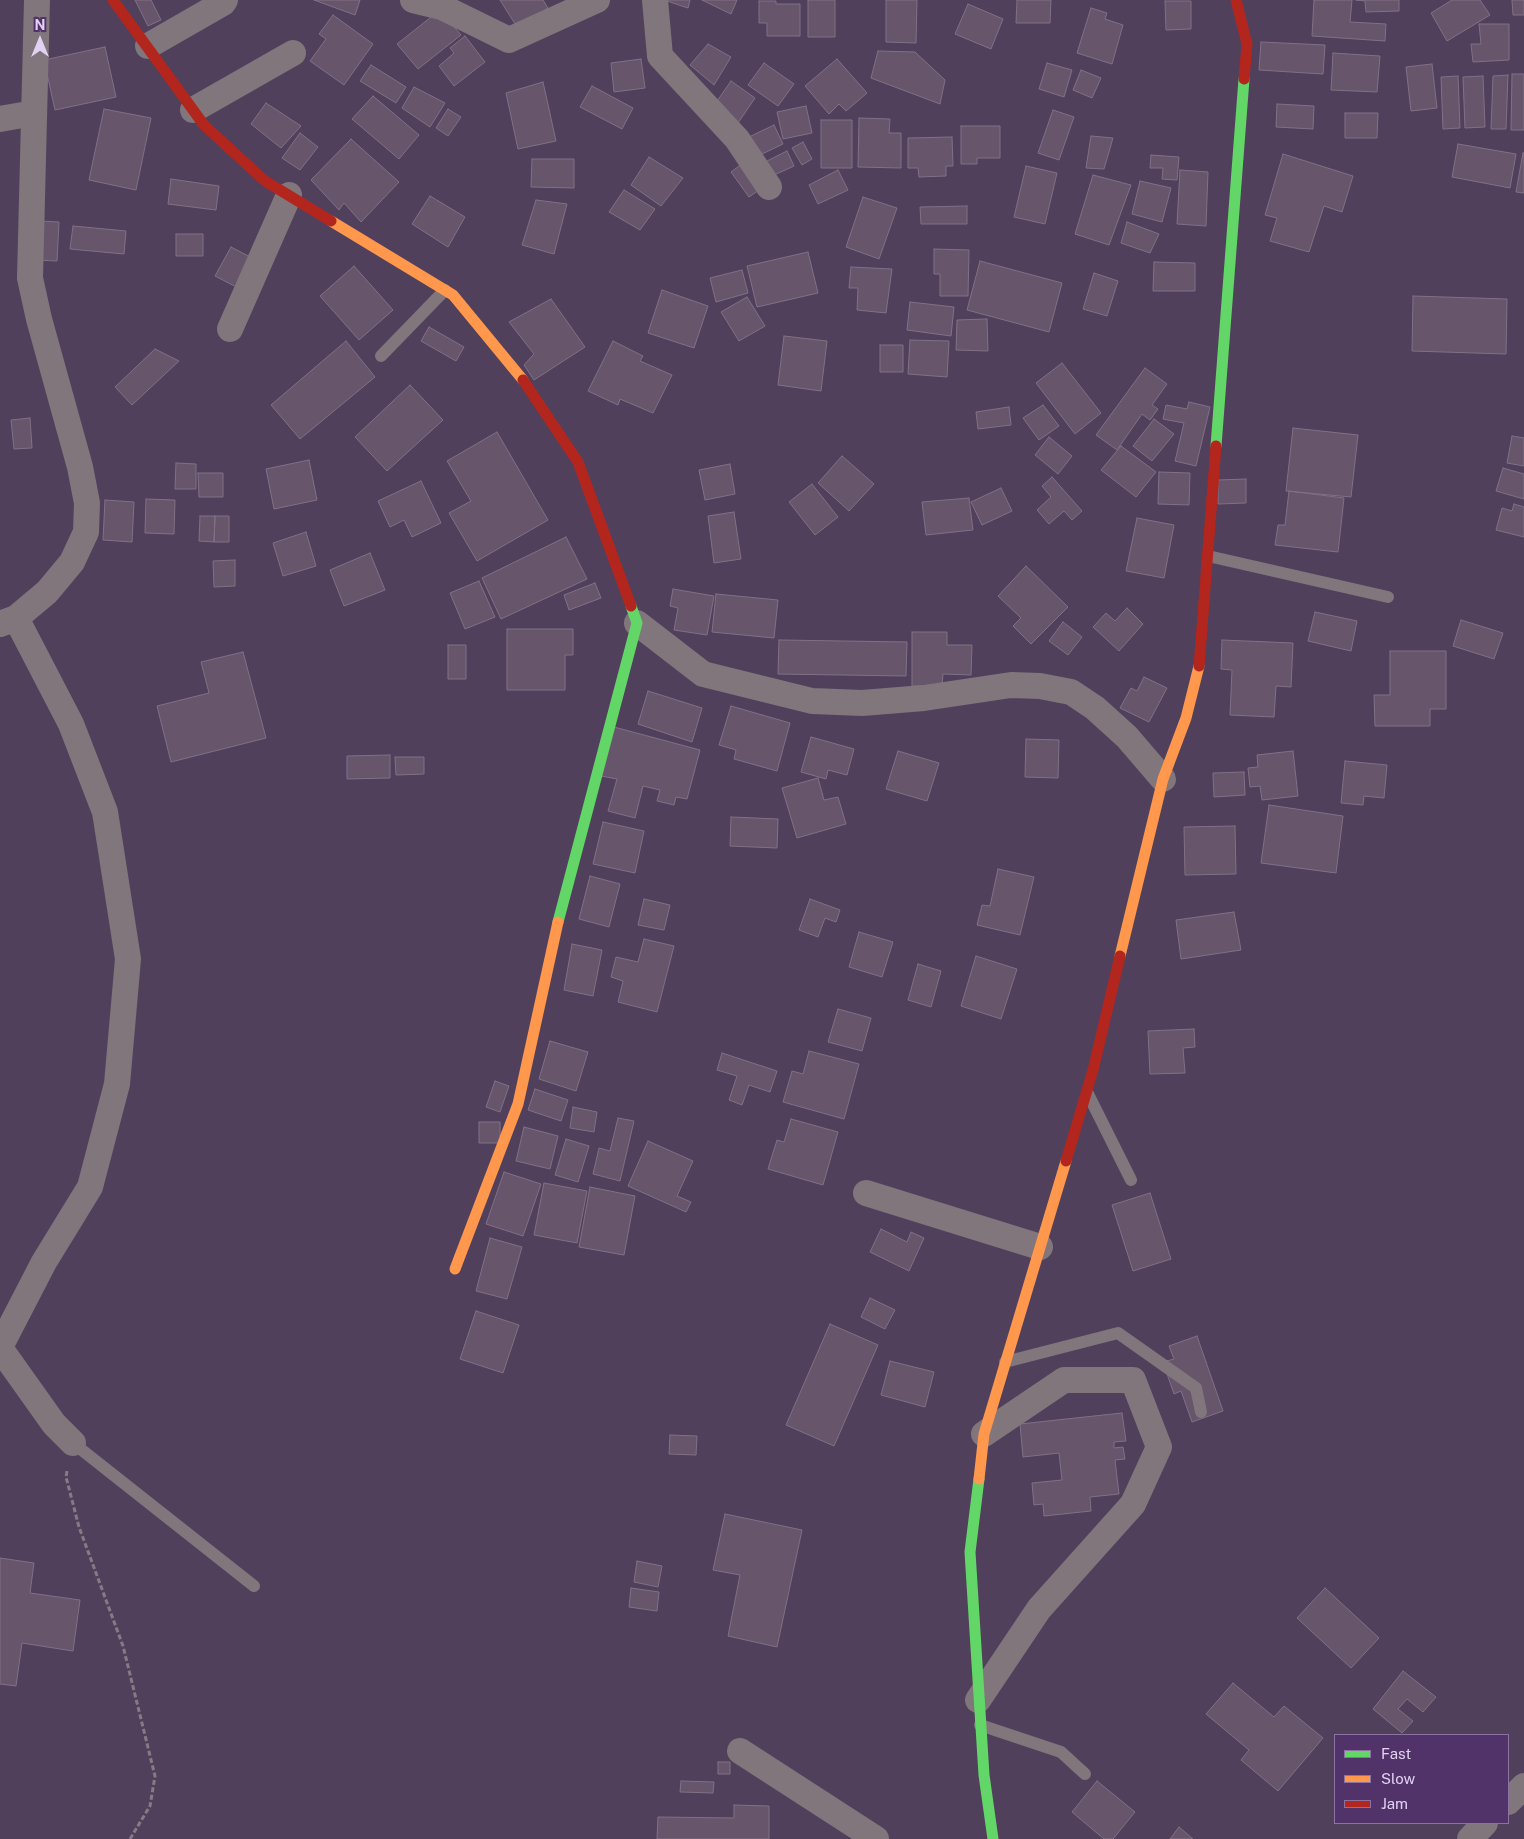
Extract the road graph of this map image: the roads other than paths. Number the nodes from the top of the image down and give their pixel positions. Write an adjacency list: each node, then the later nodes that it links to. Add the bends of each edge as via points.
1 (37, 0): 11 (street)
2 (113, 0): 8 (street)
3 (225, 0): 8 (street)
4 (413, 0): 5 (street, via 442,6 509,40)
5 (597, 0)
6 (655, 0): 13 (street, via 660,56 738,139)
7 (1236, 0): 18 (street, via 1247,44)
8 (148, 46): 10 (street)
9 (293, 53): 10 (street)
10 (193, 110): 14 (street, via 204,125 265,181)
11 (34, 113): 12 (street); 20 (street, via 30,278 38,319 80,467 87,503 86,532 72,562 47,592)
12 (0, 119)
13 (769, 187)
14 (289, 195): 15 (street); 16 (street)
15 (445, 290): 17 (lane); 21 (street, via 453,295 522,378 578,462)
16 (230, 328)
17 (381, 356)
18 (1208, 556): 19 (lane); 22 (street, via 1200,661 1186,718)
19 (1388, 597)
20 (8, 621): 28 (street, via 72,724 105,812 128,959 117,1084 90,1187 44,1262)
21 (637, 623): 22 (street, via 703,674 812,701 862,703 924,698 1011,684 1071,692 1095,708 1127,737); 27 (street, via 557,927 518,1104)
22 (1163, 779): 23 (street)
23 (1087, 1092): 24 (lane); 26 (street)
24 (1131, 1180)
25 (866, 1193): 26 (street)
26 (1040, 1247): 29 (street)
27 (455, 1269)
28 (0, 1347): 32 (street, via 54,1424)
29 (1006, 1362): 30 (lane, via 1118,1333 1196,1388); 31 (street)
30 (1201, 1412)
31 (984, 1434): 34 (street, via 970,1552); 34 (street, via 1064,1380 1133,1380 1159,1447 1133,1504 1039,1609)
32 (73, 1443): 33 (lane)
33 (254, 1586)
34 (979, 1713): 36 (lane, via 1061,1752); 41 (street)
35 (740, 1751): 40 (street)
36 (1085, 1774)
37 (1524, 1786): 38 (street)
38 (1509, 1801)
39 (1484, 1824): 42 (street)
40 (870, 1837)
41 (993, 1839)
42 (1470, 1839)

